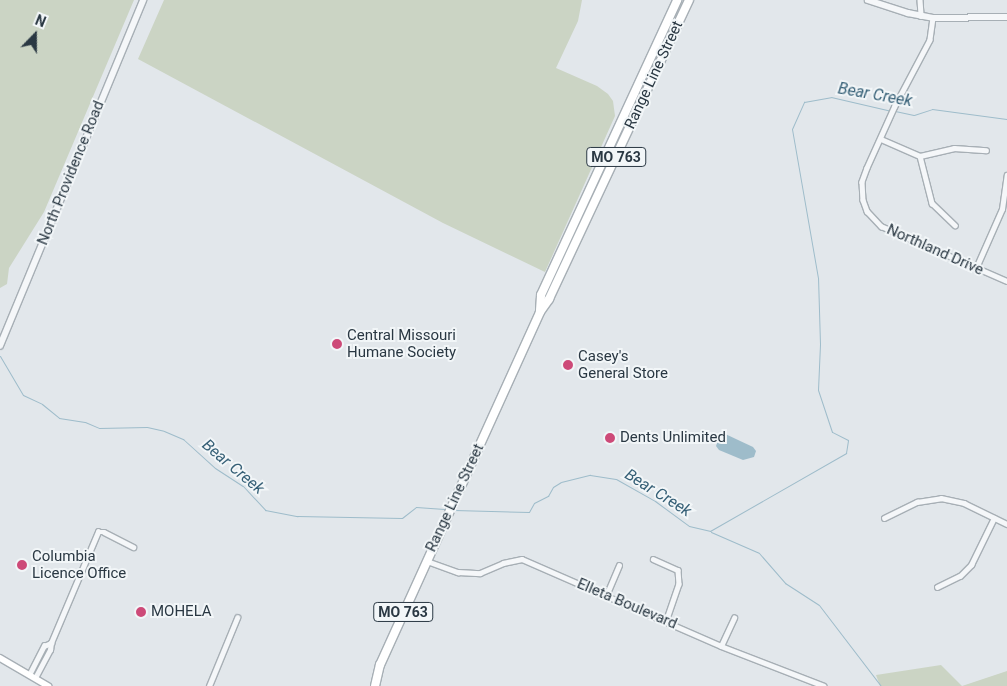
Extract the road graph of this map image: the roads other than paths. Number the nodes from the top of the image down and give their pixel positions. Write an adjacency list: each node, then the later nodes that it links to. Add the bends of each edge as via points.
1 (143, 0): 23 (street, North Providence Road)
2 (677, 0): 9 (main road, Range Line Street / MO 763)
3 (689, 0): 11 (main road, Range Line Street / MO 763)
4 (868, 0): 6 (street)
5 (920, 0): 6 (street)
6 (921, 16): 8 (street)
7 (1007, 17): 8 (street)
8 (933, 18): 12 (street, Northland Drive, via 930,40)
9 (666, 24): 10 (main road, Range Line Street / MO 763); 11 (main road, via 665,39 645,83)
10 (632, 97): 15 (main road, via 631,115 611,157); 22 (main road, Range Line Street / MO 763, via 541,295)
11 (644, 97): 15 (main road, Range Line Street / MO 763)
12 (881, 139): 14 (street); 20 (street, Northland Drive, via 862,182 867,211 880,226 891,232)
13 (986, 150): 14 (street, via 954,148)
14 (920, 156): 19 (street, via 932,203)
15 (611, 168): 22 (main road, Range Line Street / MO 763)
16 (1007, 174): 17 (street)
17 (1002, 210): 18 (street); 20 (street)
18 (1007, 212)
19 (955, 225)
20 (976, 268): 21 (street, Northland Drive)
21 (1007, 281)
22 (540, 312): 29 (main road, Range Line Street / MO 763)
23 (0, 346)
24 (884, 518): 25 (street, via 917,502 940,498 964,502)
25 (994, 518): 26 (street); 31 (street, via 971,565 960,576)
26 (1007, 524)
27 (133, 547): 38 (street, via 98,532 51,642 44,646)
28 (653, 559): 35 (street, via 678,570 679,584)
29 (427, 561): 32 (street, Elleta Boulevard, via 458,572 480,573 522,559); 41 (main road, Range Line Street / MO 763, via 380,665)
30 (619, 566): 32 (street)
31 (936, 586)
32 (606, 596): 35 (street, Elleta Boulevard)
33 (237, 618): 40 (street)
34 (734, 618): 36 (street)
35 (666, 621): 36 (street, Elleta Boulevard)
36 (722, 646): 42 (street, Elleta Boulevard)
37 (0, 658): 38 (main road)
38 (32, 677): 39 (main road)
39 (48, 686)
40 (209, 686)
41 (374, 686)
42 (824, 686)

